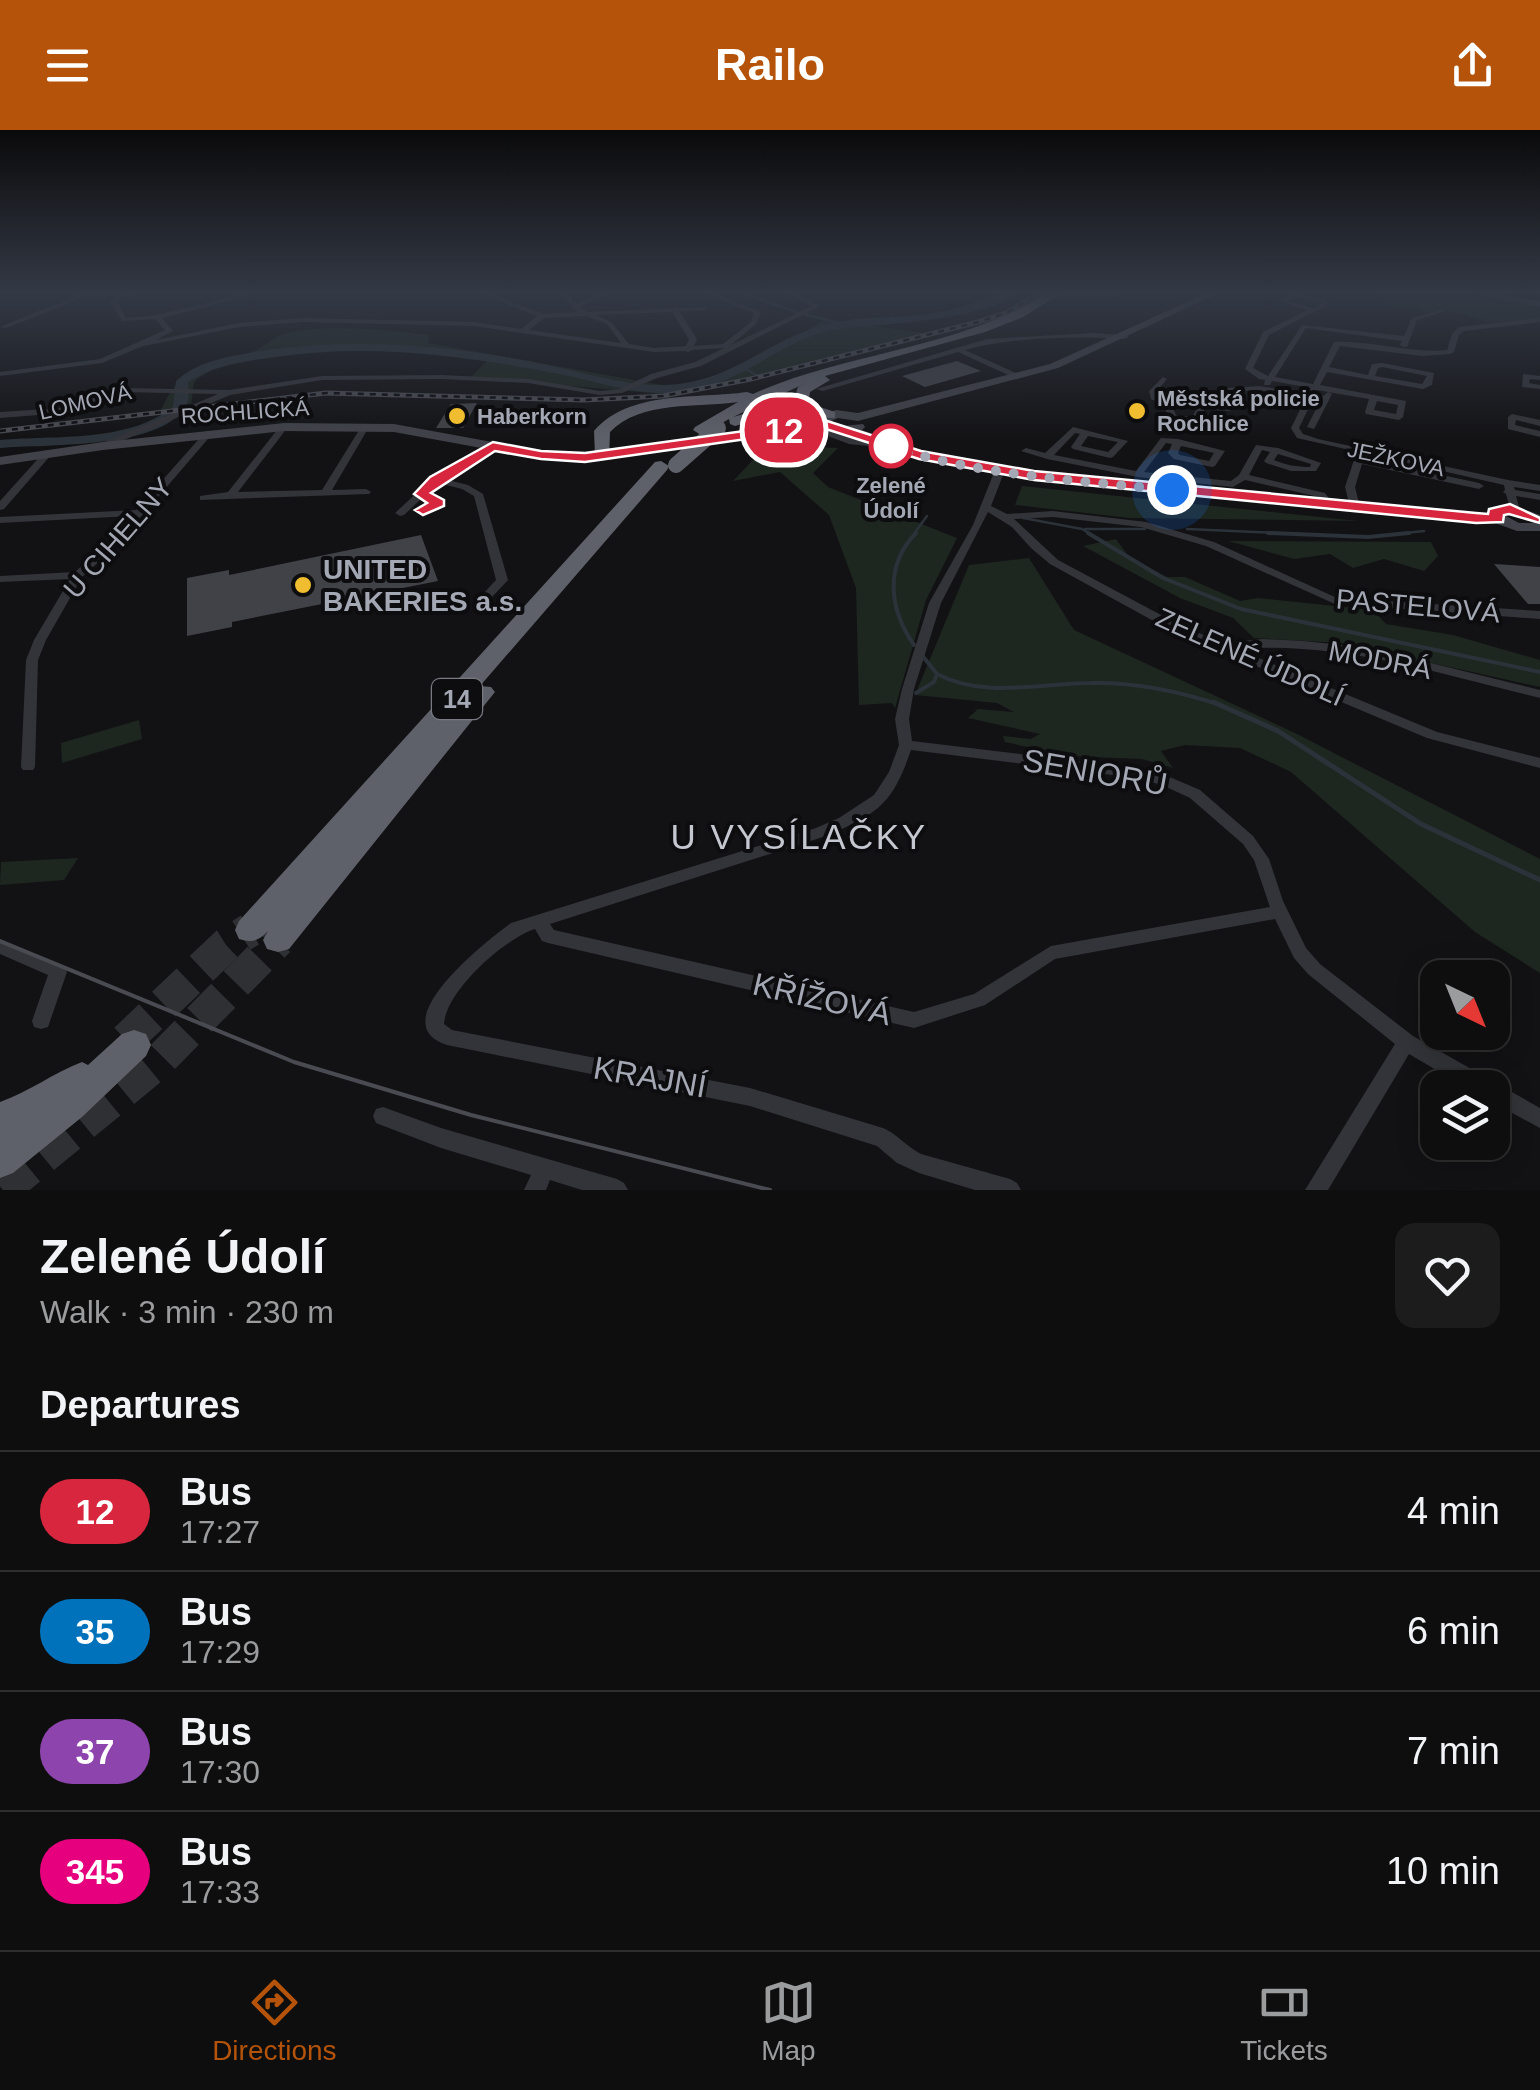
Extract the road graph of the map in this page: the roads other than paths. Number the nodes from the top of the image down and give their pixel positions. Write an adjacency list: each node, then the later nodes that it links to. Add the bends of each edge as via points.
1 (148, 343): 15 (street)
2 (610, 343): 16 (street)
3 (624, 343): 16 (street)
4 (691, 343): 19 (street)
5 (731, 343): 17 (street)
6 (734, 343): 17 (street)
7 (925, 343): 22 (highway, 14)
8 (944, 343): 21 (highway, 14)
9 (988, 343): 18 (street)
10 (1106, 343): 25 (street)
11 (1261, 343): 29 (street, via 1248,370)
12 (1293, 343): 29 (street)
13 (1405, 343): 20 (street)
14 (1453, 343): 20 (street, JEŽKOVA, via 1450,352 1436,354)
15 (145, 344): 24 (street, via 87,364)
16 (626, 346): 19 (street)
17 (728, 346): 19 (street); 34 (street, via 690,368 624,391 359,376)
18 (958, 349): 25 (street); 32 (street)
19 (688, 350)
20 (1402, 350): 23 (street, JEŽKOVA, via 1336,344)
21 (882, 360): 38 (highway, via 803,390 804,404); 44 (highway, 14, via 786,391)
22 (826, 370): 36 (highway, via 729,400); 44 (highway, 14, via 760,395)
23 (1325, 370): 26 (street); 33 (street, JEŽKOVA)
24 (0, 374)
25 (1017, 376): 40 (street)
26 (1370, 377): 26 (street, via 1424,387 1432,374 1382,365)
27 (1540, 378): 30 (street, via 1526,376 1525,385)
28 (1163, 379): 31 (street, via 1154,397 1175,418 1194,420 1204,404 1227,409 1238,390)
29 (1272, 379): 31 (street); 33 (street)
30 (1540, 387)
31 (1259, 388): 33 (street)
32 (820, 389)
33 (1313, 392): 35 (street); 42 (street, JEŽKOVA, via 1328,395); 64 (street, JEŽKOVA, via 1296,428 1300,436)
34 (228, 393): 37 (street, LOMOVÁ, via 120,390 63,410); 50 (street)
35 (1374, 398)
36 (648, 408): 44 (highway, via 689,413); 55 (highway, via 605,425)
37 (0, 415)
38 (826, 421): 40 (street, ROCHLICKÁ); 44 (highway, via 799,410 772,410); 49 (street, via 828,433); 55 (street, ROCHLICKÁ)
39 (1540, 422): 47 (street, via 1512,418 1510,427)
40 (856, 425): 49 (street); 58 (street)
41 (365, 427): 43 (street, ROCHLICKÁ); 51 (street, ROCHLICKÁ); 67 (street)
42 (1311, 427)
43 (284, 428): 46 (street, ROCHLICKÁ); 68 (street)
44 (705, 428): 57 (highway, 14)
45 (1086, 432): 56 (street, via 1074,430)
46 (209, 433): 50 (street, ROCHLICKÁ); 76 (street, U CIHELNY)
47 (1540, 434)
48 (1178, 442): 61 (street, via 1164,440)
49 (880, 444): 58 (street)
50 (104, 446): 54 (street, ROCHLICKÁ)
51 (493, 446): 55 (street, ROCHLICKÁ); 63 (street)
52 (1274, 450): 62 (street, via 1260,447)
53 (1026, 452): 56 (street)
54 (48, 453): 59 (street, ROCHLICKÁ); 72 (street)
55 (603, 456)
56 (1047, 456): 61 (street)
57 (674, 458): 93 (highway, 14); 94 (highway, 14)
58 (944, 460): 60 (street)
59 (0, 461)
60 (1000, 470): 71 (street); 74 (street)
61 (1138, 474): 62 (street, via 1233,484)
62 (1244, 477): 71 (street, via 1322,495)
63 (436, 480): 77 (street); 84 (street, via 480,497 502,580)
64 (1510, 488): 65 (street); 70 (street); 73 (street, via 1358,460 1350,488); 75 (street)
65 (1540, 488)
66 (366, 492): 67 (street)
67 (325, 493): 68 (street)
68 (231, 495): 69 (street)
69 (203, 498)
70 (1540, 498)
71 (1330, 505): 73 (street)
72 (0, 507)
73 (1355, 507): 79 (street)
74 (984, 508): 78 (street); 88 (street, via 935,604 908,689)
75 (1515, 510): 79 (street, via 1497,510); 81 (street)
76 (136, 512): 80 (street); 82 (street, U CIHELNY)
77 (400, 513)
78 (1011, 516): 85 (street, PASTELOVÁ, via 1142,524 1210,544 1335,601); 86 (street, ZELENÉ ÚDOLÍ, via 1054,562)
79 (1498, 519): 81 (street)
80 (0, 520)
81 (1538, 524)
82 (78, 576): 83 (street); 90 (street, U CIHELNY, via 32,660)
83 (0, 579)
84 (488, 595)
85 (1540, 615)
86 (1219, 646): 87 (street, MODRÁ, via 1345,650); 89 (street, ZELENÉ ÚDOLÍ, via 1432,735)
87 (1540, 694)
88 (906, 744): 91 (street, SENIORŮ, via 1150,775 1180,786 1219,812 1261,859); 92 (street, via 886,791 844,822)
89 (1540, 763)
90 (28, 767)
91 (1280, 912): 92 (street, KŘÍŽOVÁ, via 1050,954 979,1000 914,1020 548,936); 97 (street, SENIORŮ, via 1314,969)
92 (538, 920): 107 (street, KRAJNÍ, via 502,938 449,992 433,1019 439,1033 750,1097 883,1138 919,1163)
93 (250, 930)
94 (278, 940)
95 (0, 946): 96 (street, via 58,972)
96 (41, 1020)
97 (1406, 1042): 98 (street, SENIORŮ); 108 (street)
98 (1455, 1070)
99 (1510, 1101): 101 (street, SENIORŮ)
100 (382, 1116): 104 (street)
101 (1540, 1119)
102 (0, 1120): 103 (highway, via 69,1087 130,1042 69,1105)
103 (0, 1160)
104 (544, 1169): 105 (street); 106 (street)
105 (535, 1190)
106 (617, 1190)
107 (1010, 1190)
108 (1316, 1190)

